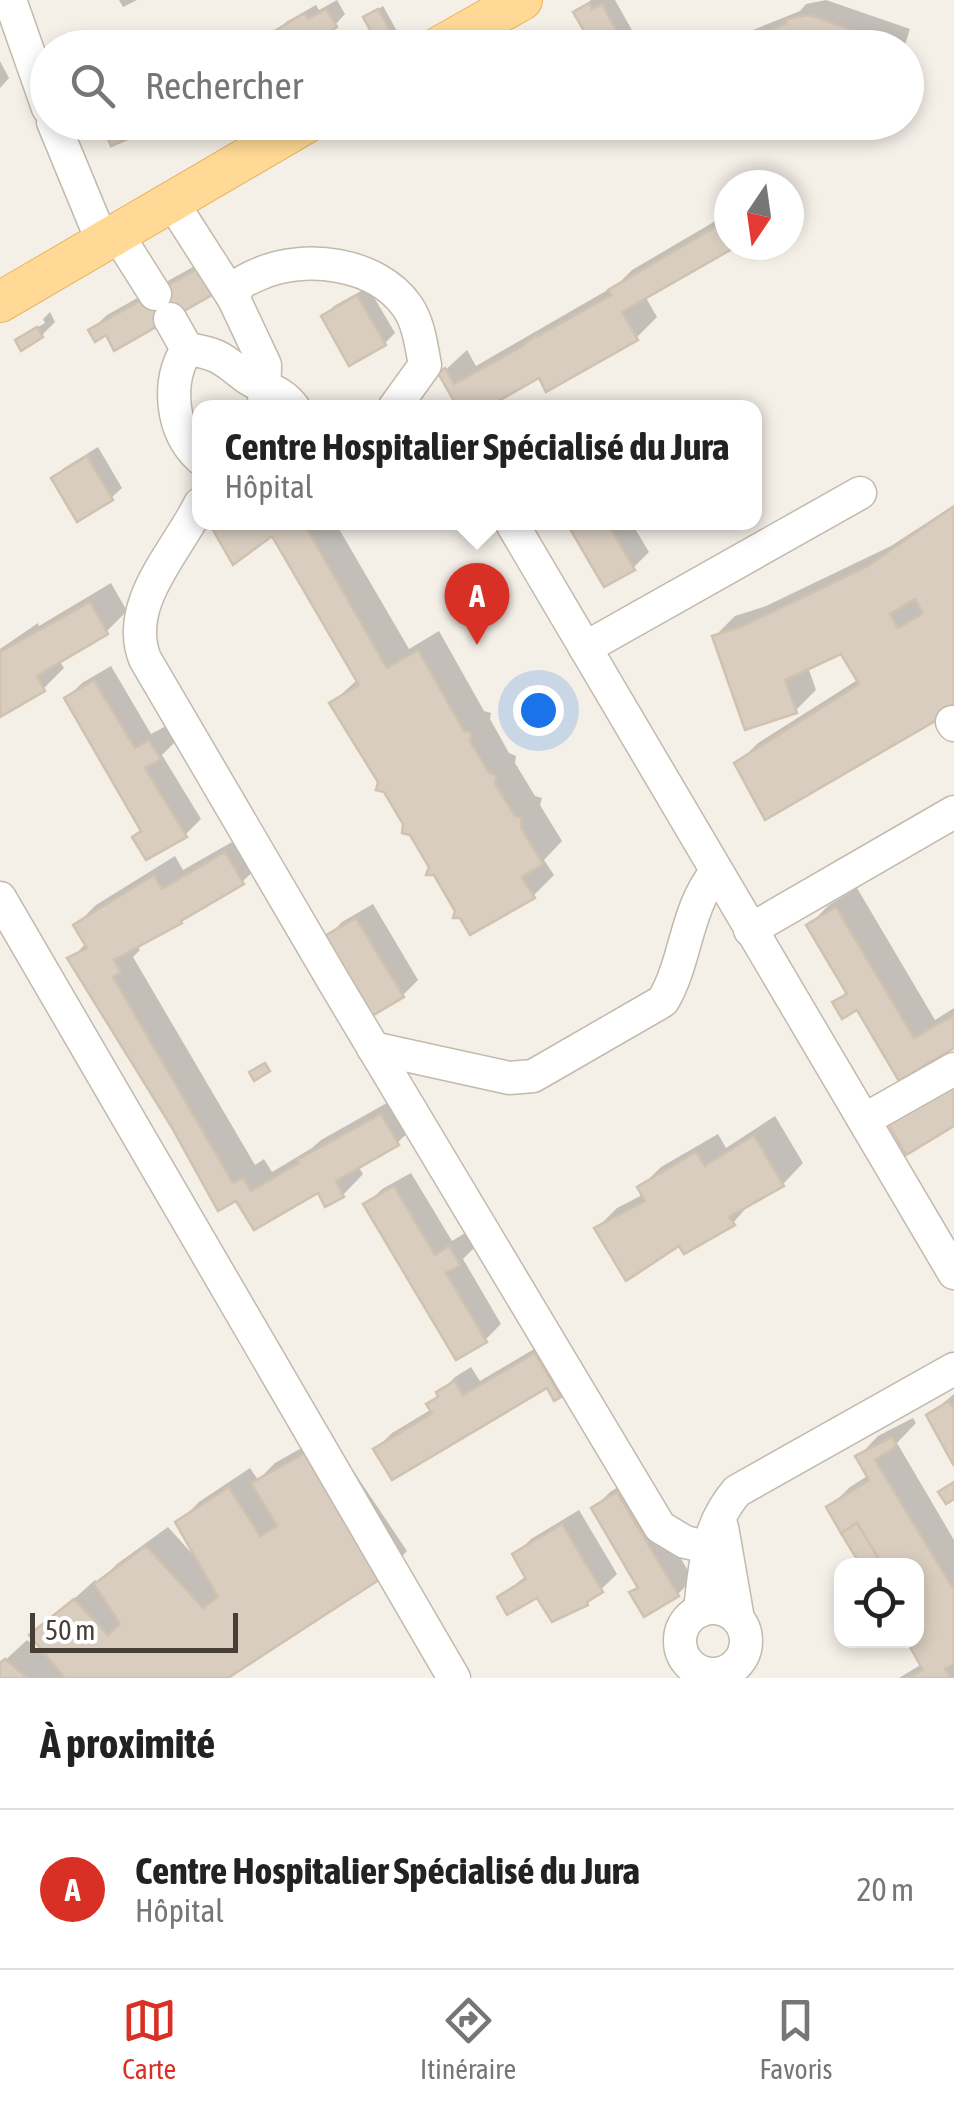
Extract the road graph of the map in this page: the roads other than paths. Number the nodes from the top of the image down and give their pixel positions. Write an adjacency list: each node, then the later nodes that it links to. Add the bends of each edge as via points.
1 (10, 0): 4 (street)
2 (522, 0): 3 (main road)
3 (470, 30)
4 (30, 57)
5 (62, 140): 8 (street)
6 (277, 140): 7 (main road)
7 (172, 202): 8 (main road); 9 (street)
8 (110, 238): 10 (main road); 11 (street)
9 (234, 299): 12 (street, via 240,282 285,264 314,262 360,272 408,307); 13 (street, via 264,364)
10 (0, 302)
11 (187, 349): 13 (street, via 230,361); 17 (street, via 177,366 175,401)
12 (425, 365): 15 (street); 16 (street)
13 (264, 396): 14 (street, via 284,394)
14 (288, 400)
15 (400, 400)
16 (430, 400)
17 (192, 450)
18 (860, 492): 21 (street)
19 (192, 518): 26 (street, via 146,599 139,643)
20 (516, 530): 21 (street)
21 (584, 648): 23 (street)
22 (954, 812): 25 (street)
23 (716, 872): 25 (street); 26 (street, via 702,890 663,1001 534,1076 509,1078)
24 (0, 898): 36 (street)
25 (750, 930): 28 (street)
26 (373, 1048): 32 (street, via 660,1527)
27 (954, 1070): 28 (street)
28 (864, 1120): 29 (street)
29 (954, 1274)
30 (954, 1369): 31 (street)
31 (726, 1503): 32 (street); 34 (street, via 724,1555)
32 (707, 1547): 33 (street)
33 (700, 1610): 34 (street, via 720,1609); 35 (street, via 680,1637)
34 (738, 1619): 35 (street, via 746,1637 735,1666 714,1674)
35 (687, 1672)
36 (454, 1678)

